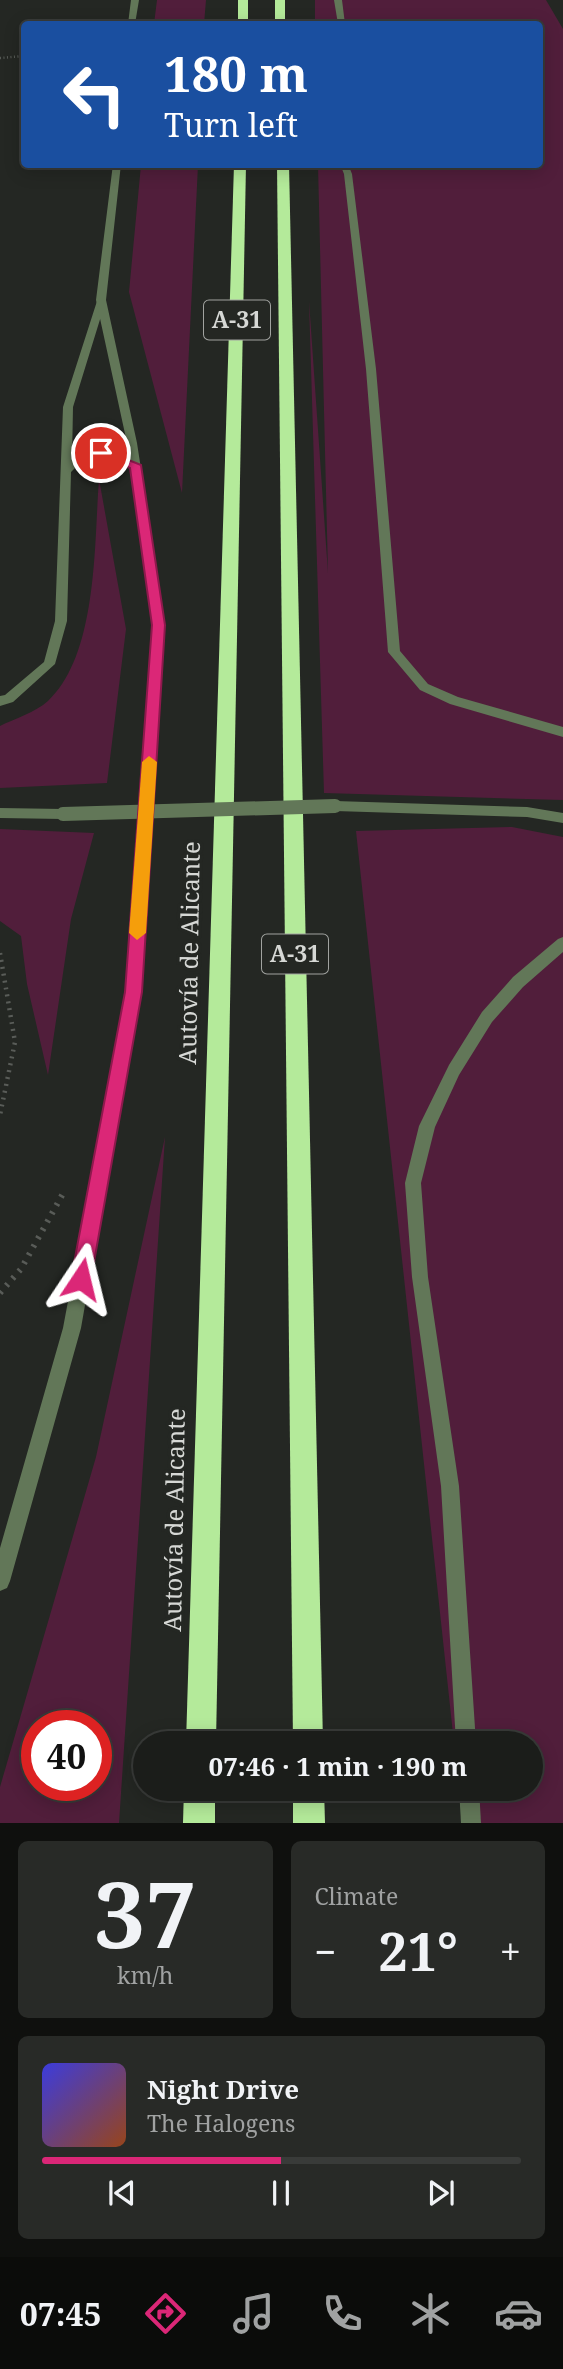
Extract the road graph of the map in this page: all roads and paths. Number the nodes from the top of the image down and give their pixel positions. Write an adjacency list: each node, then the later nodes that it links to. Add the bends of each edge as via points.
1 (135, 0): 5 (street)
2 (243, 0): 6 (highway)
3 (280, 0): 7 (highway)
4 (338, 0): 8 (street)
5 (132, 21)
6 (243, 21)
7 (281, 21)
8 (342, 21)
9 (21, 55): 10 (path)
10 (0, 58)
11 (117, 168): 15 (street)
12 (240, 168): 28 (highway, Autovía de Alicante / A-31)
13 (283, 168): 29 (highway, A-31)
14 (346, 168): 19 (street, via 362,278 394,652 424,687 497,716)
15 (101, 300): 16 (street); 17 (street, via 68,407)
16 (135, 465): 17 (street, via 113,455 83,454); 27 (street, via 159,625 133,992 72,1328)
17 (66, 471): 18 (street, via 61,621 49,664 9,699)
18 (0, 701)
19 (563, 732)
20 (0, 813): 21 (street, bridge, via 335,806 527,812)
21 (563, 818)
22 (563, 943): 30 (street, via 518,982 480,1028 427,1126 413,1183 420,1277 450,1486)
23 (0, 953): 24 (path, via 15,1042)
24 (0, 1115)
25 (66, 1188): 26 (path, via 21,1269)
26 (0, 1293)
27 (0, 1581)
28 (201, 1731)
29 (307, 1731)
30 (465, 1731)
31 (200, 1801): 34 (highway)
32 (308, 1801): 35 (highway)
33 (470, 1801): 36 (street)
34 (199, 1823)
35 (309, 1823)
36 (471, 1823)

